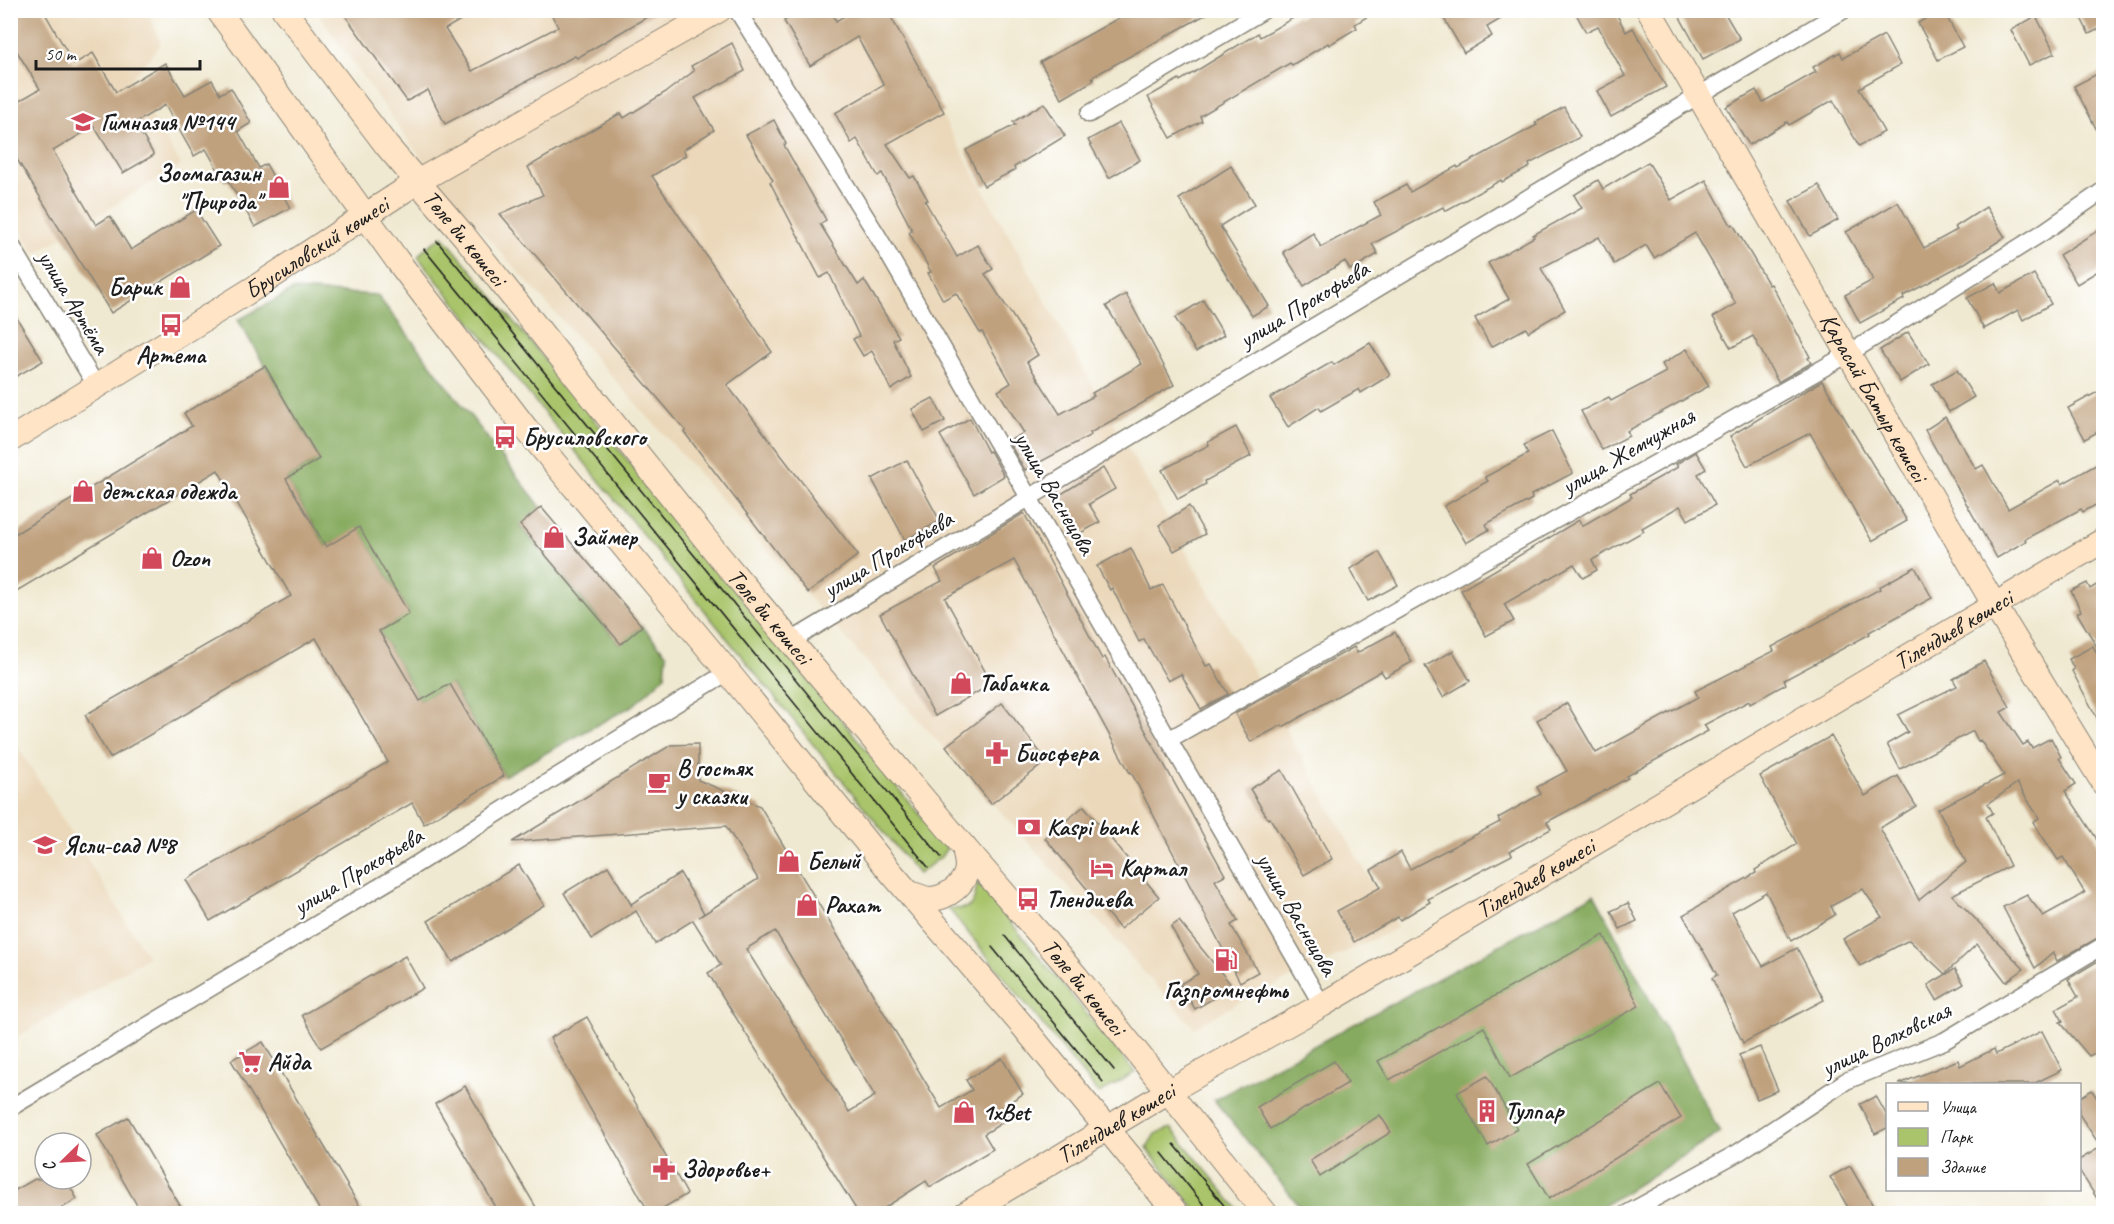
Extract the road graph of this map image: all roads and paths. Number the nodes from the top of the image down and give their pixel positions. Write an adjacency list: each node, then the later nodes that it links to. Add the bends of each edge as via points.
1 (218, 10): 12 (main road)
2 (284, 10): 10 (main road, Төле би көшесі)
3 (719, 10): 10 (main road, Брусиловский көшесі)
4 (737, 10): 17 (street, улица Васнецова, via 879,238)
5 (1264, 10): 9 (street)
6 (1649, 10): 8 (main road, Қарасай Батыр көшесі)
7 (1844, 10): 8 (street, улица Прокофьева)
8 (1699, 95): 14 (main road, Қарасай Батыр көшесі); 17 (street, улица Прокофьева)
9 (1089, 114)
10 (417, 182): 12 (main road, Брусиловский көшесі); 20 (main road, Төле би көшесі)
11 (2103, 190): 14 (street, улица Жемчужная, via 2042,233)
12 (367, 216): 15 (main road, Брусиловский көшесі); 21 (main road, via 527,430)
13 (10, 243): 15 (street, улица Артёма)
14 (1848, 354): 19 (main road, Қарасай Батыр көшесі); 22 (street, улица Жемчужная)
15 (97, 387): 16 (main road, Брусиловский көшесі)
16 (10, 440)
17 (1029, 497): 20 (street, улица Прокофьева); 22 (street, улица Васнецова)
18 (2103, 540): 19 (main road, Тілендиев көшесі)
19 (1995, 606): 23 (main road, Қарасай Батыр көшесі); 27 (main road, Тілендиев көшесі)
20 (791, 641): 24 (main road, Төле би көшесі)
21 (728, 672): 25 (main road); 29 (street, улица Прокофьева)
22 (1168, 740): 27 (street, улица Васнецова)
23 (2103, 784)
24 (964, 848): 25 (main road, via 965,877 956,889 929,899); 28 (main road, Төле би көшесі, via 1076,976)
25 (910, 894): 30 (main road)
26 (2103, 945): 34 (street, улица Волховская, via 1944,1041 1846,1081 1739,1152)
27 (1322, 1005): 28 (main road, Тілендиев көшесі)
28 (1169, 1091): 30 (main road, Тілендиев көшесі); 33 (main road, Төле би көшесі)
29 (10, 1108)
30 (1108, 1129): 31 (main road, Тілендиев көшесі); 32 (main road)
31 (965, 1214)
32 (1177, 1214)
33 (1266, 1214)
34 (1626, 1214)

